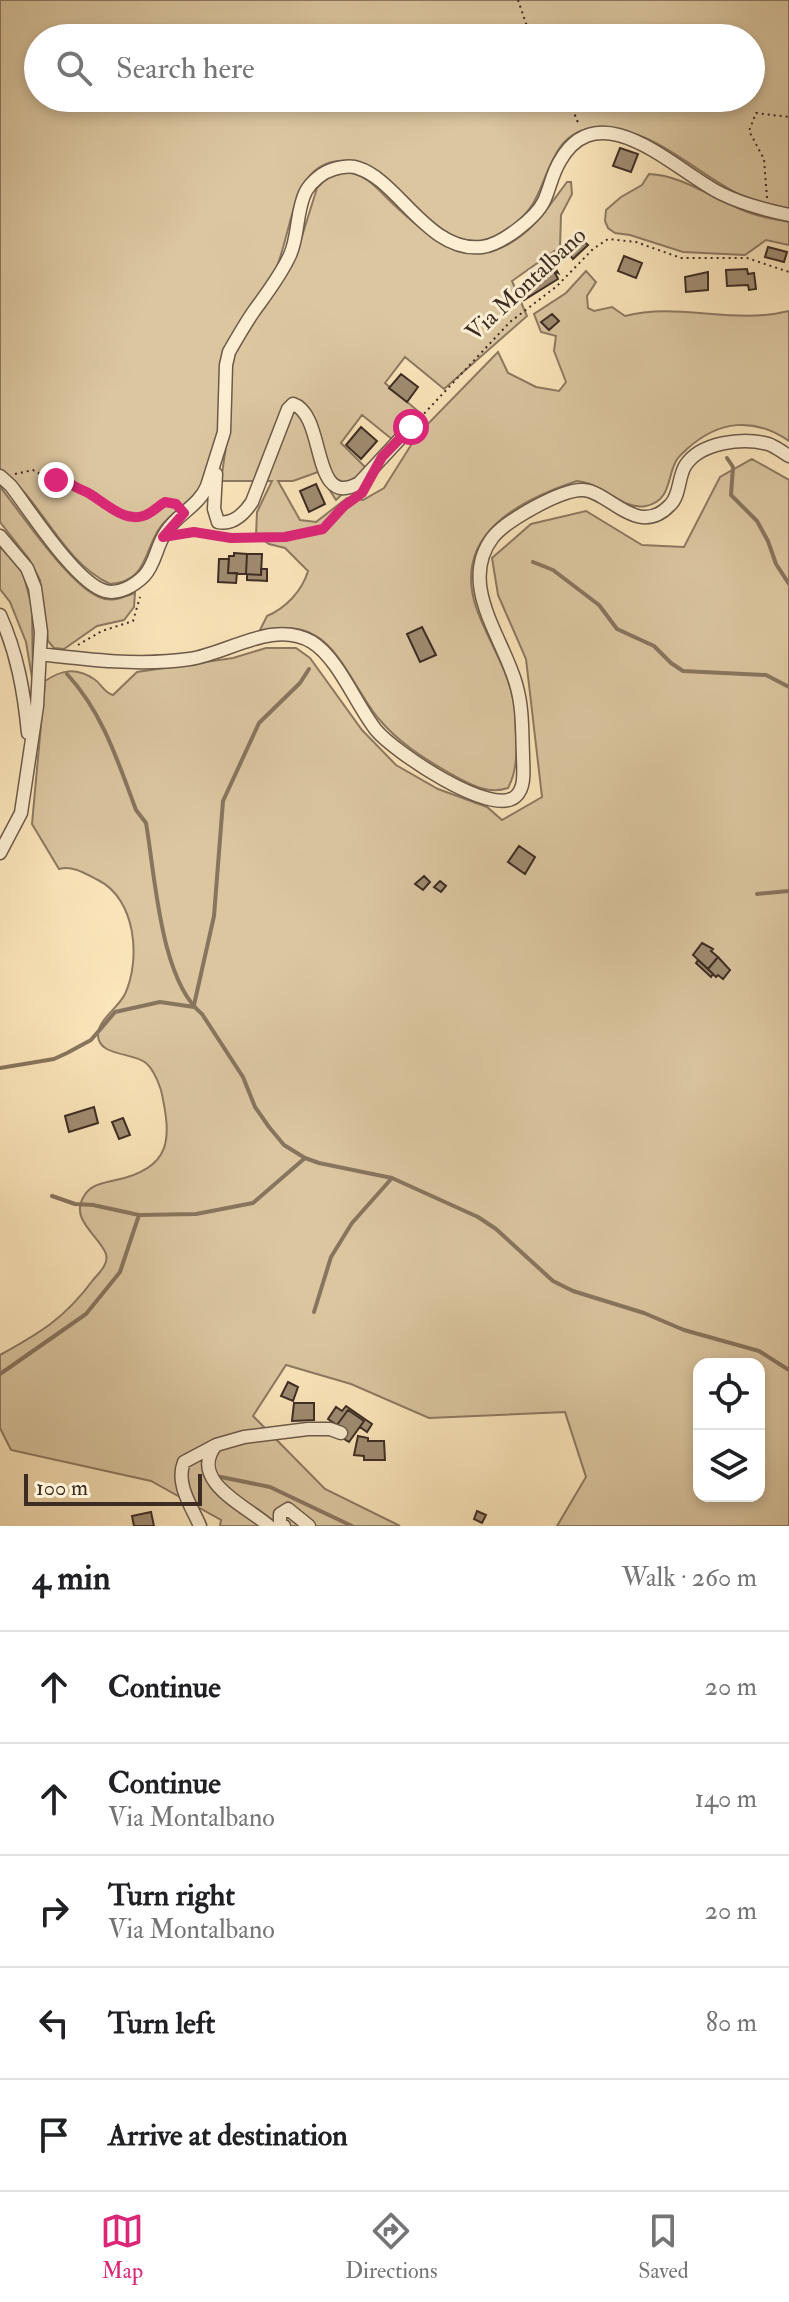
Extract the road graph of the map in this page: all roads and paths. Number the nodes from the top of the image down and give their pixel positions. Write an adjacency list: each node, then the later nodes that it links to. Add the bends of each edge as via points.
1 (518, 0): 2 (path)
2 (526, 24)
3 (574, 112): 5 (path)
4 (789, 117): 6 (path, via 756,113 749,131 764,159)
5 (584, 137): 6 (street, via 628,137 722,194); 11 (street, Via Montalbano, via 562,157 537,211 508,236 482,247 444,236 358,167 320,176 302,202 289,258 229,352)
6 (768, 211): 7 (street)
7 (789, 215)
8 (789, 272): 9 (path, Via Montalbano, via 747,258 681,258 636,242 608,239 510,322)
9 (411, 427): 11 (street, Via Montalbano, via 355,486 345,488 323,472 309,416 293,404 252,502 242,515 224,523 214,515)
10 (789, 456): 20 (street, via 753,441 723,444 692,458 673,503 661,512 628,514 578,490 508,523 492,538 478,576 522,711 524,776 518,795 504,802 473,795 391,744 311,641 273,634 193,658 143,662)
11 (217, 460): 14 (street, Via Montalbano, via 204,495)
12 (3, 478): 14 (path, via 33,470 68,481 131,516 144,516 169,501); 17 (street, via 72,566 102,591 125,589)
13 (362, 493): 16 (path, via 323,529 285,537 194,532)
14 (184, 513): 16 (street, Via Montalbano)
15 (0, 536): 19 (street, via 27,568 35,588)
16 (163, 537): 17 (street, Via Montalbano)
17 (143, 576): 20 (path, via 133,621 102,631)
18 (0, 615): 21 (street, via 24,690)
19 (40, 654): 20 (street); 21 (street)
20 (62, 657)
21 (30, 752): 22 (street, via 21,813)
22 (0, 853)
23 (341, 1433): 24 (street, via 308,1429)
24 (216, 1445): 25 (street, via 181,1466 188,1507); 26 (street, via 207,1465 216,1485)
25 (200, 1526)
26 (269, 1526)
27 (284, 1526): 28 (street, via 280,1514 288,1509)
28 (309, 1526)

